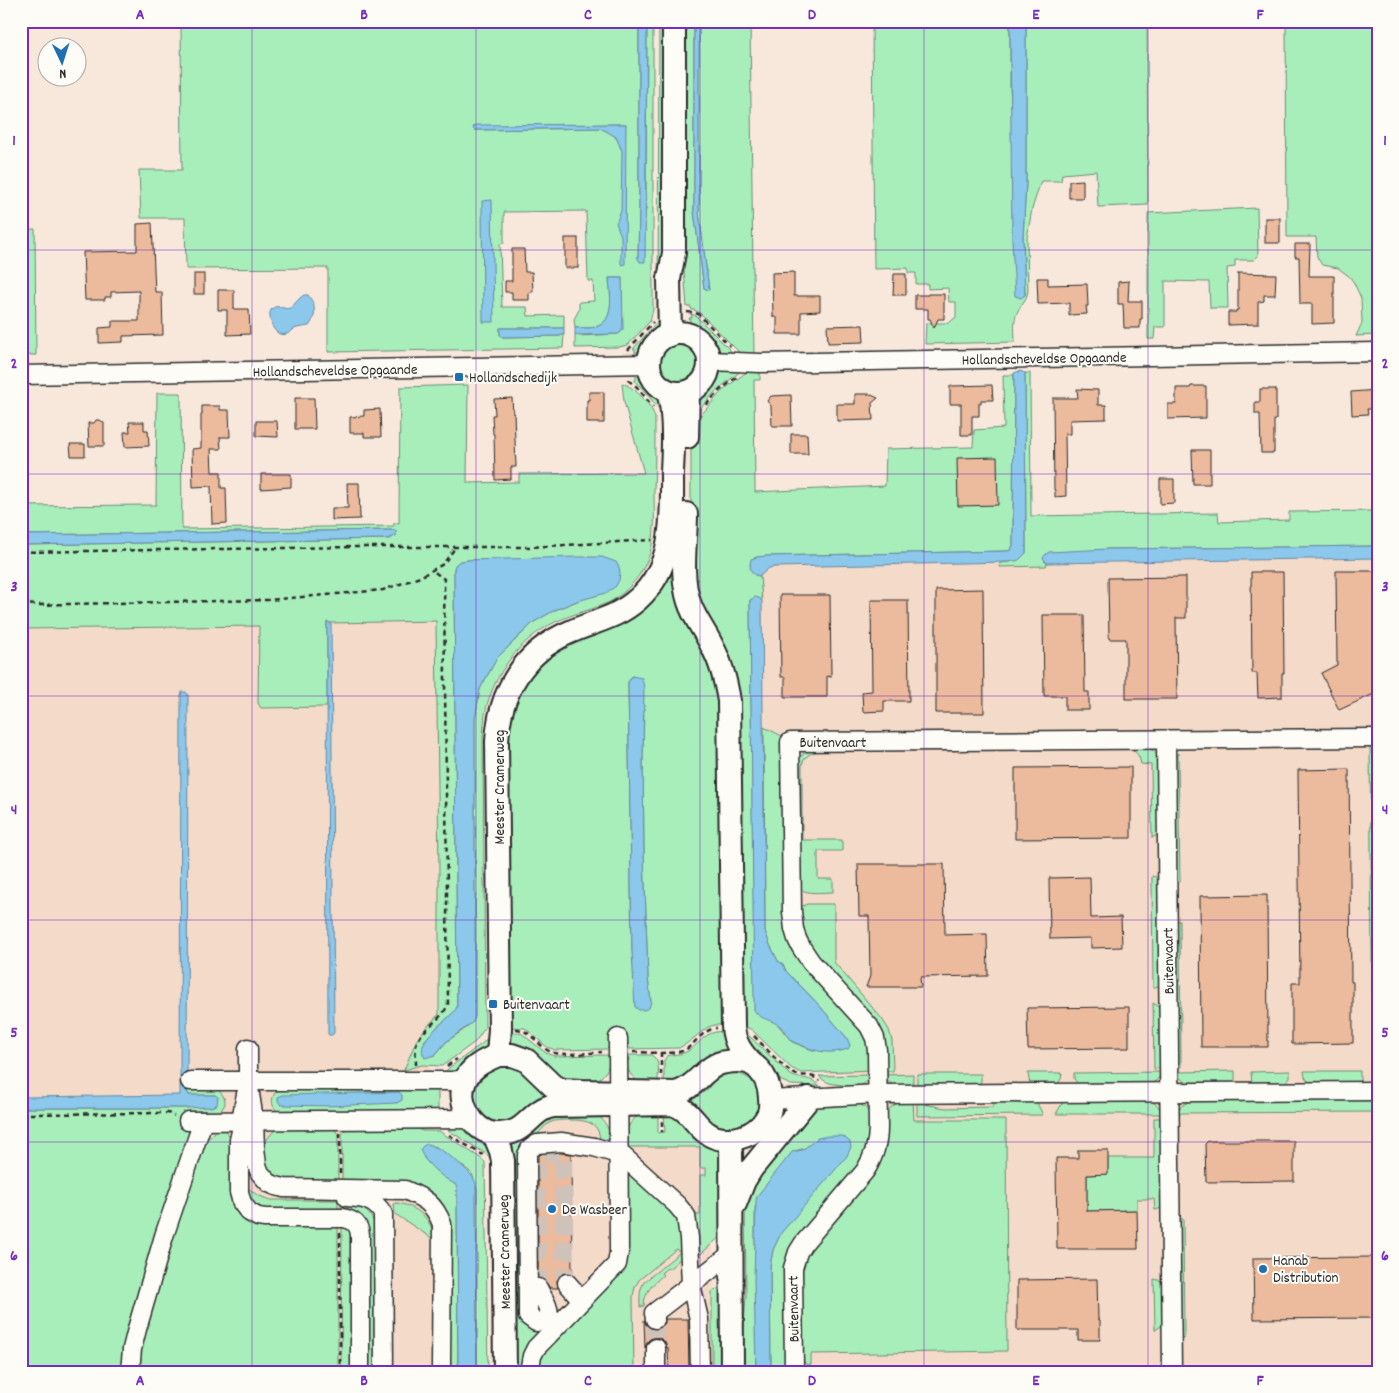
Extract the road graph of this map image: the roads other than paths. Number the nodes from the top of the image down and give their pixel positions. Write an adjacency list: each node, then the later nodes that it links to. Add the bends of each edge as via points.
1 (674, 21): 2 (main road, via 674,253 669,279)
2 (680, 327): 4 (main road, via 704,345); 5 (main road, via 660,339 651,352)
3 (1378, 352): 4 (street, Hollandscheveldse Opgaande)
4 (710, 361): 7 (main road, via 702,384)
5 (649, 364): 6 (street, Hollandscheveldse Opgaande); 7 (main road, via 650,374 659,386)
6 (21, 375)
7 (681, 400): 12 (main road, Meester Cramerweg, via 672,414 672,522 661,569 645,593 619,613 570,631 535,654 514,680 501,713 497,742); 13 (main road, via 685,586 693,612 724,673 727,689 730,714 733,1028 738,1047)
8 (1378, 738): 9 (street, Buitenvaart)
9 (1166, 740): 19 (street, Buitenvaart); 20 (street, Buitenvaart, via 790,742 794,929 812,962 869,1026 877,1050)
10 (617, 1045): 21 (street)
11 (248, 1048): 16 (street)
12 (498, 1055): 14 (main road, via 485,1060); 21 (main road, via 526,1060 553,1086 563,1090)
13 (752, 1064): 21 (main road, via 729,1062 715,1065 683,1091); 22 (main road, via 768,1083)
14 (465, 1079): 16 (street); 23 (main road, via 464,1104)
15 (190, 1081): 16 (street)
16 (248, 1081): 24 (street)
17 (1378, 1091): 19 (street)
18 (817, 1092): 20 (street); 22 (street); 28 (main road, via 752,1168)
19 (1169, 1093): 20 (street); 46 (street, Buitenvaart)
20 (877, 1094): 45 (street, Buitenvaart, via 878,1137 873,1158 866,1171 803,1244 794,1262)
21 (618, 1099): 25 (main road, via 548,1107 520,1130); 26 (main road, via 678,1106 712,1136); 27 (street)
22 (771, 1100): 26 (main road, via 769,1114 760,1126 750,1134)
23 (471, 1118): 24 (street); 25 (main road, via 480,1128)
24 (246, 1124): 36 (street, via 195,1121 137,1329); 37 (street, via 239,1140 239,1192 249,1212 265,1218 340,1218 357,1224 360,1231); 38 (street, via 245,1173 255,1187 277,1196 359,1198 381,1209 384,1220); 39 (street, via 260,1173 269,1183 284,1188 405,1190 429,1202 437,1212 442,1224)
25 (494, 1134): 40 (main road, Meester Cramerweg, via 503,1161)
26 (731, 1139): 28 (main road)
27 (618, 1154): 31 (street, via 678,1205 686,1216); 32 (street, via 561,1142 537,1144 530,1149 527,1155 528,1316 536,1322 544,1321 549,1315 549,1308); 33 (street, via 617,1264)
28 (731, 1214): 29 (main road)
29 (731, 1254): 31 (street); 44 (main road)
30 (567, 1284): 33 (street)
31 (691, 1285): 34 (street, via 654,1313); 43 (street, via 699,1318)
32 (538, 1288)
33 (582, 1300): 41 (street, via 536,1348)
34 (655, 1319)
35 (656, 1348): 42 (street)
36 (130, 1372)
37 (360, 1372)
38 (384, 1372)
39 (441, 1372)
40 (505, 1372)
41 (529, 1372)
42 (656, 1372)
43 (700, 1372)
44 (732, 1372)
45 (794, 1372)
46 (1172, 1372)

